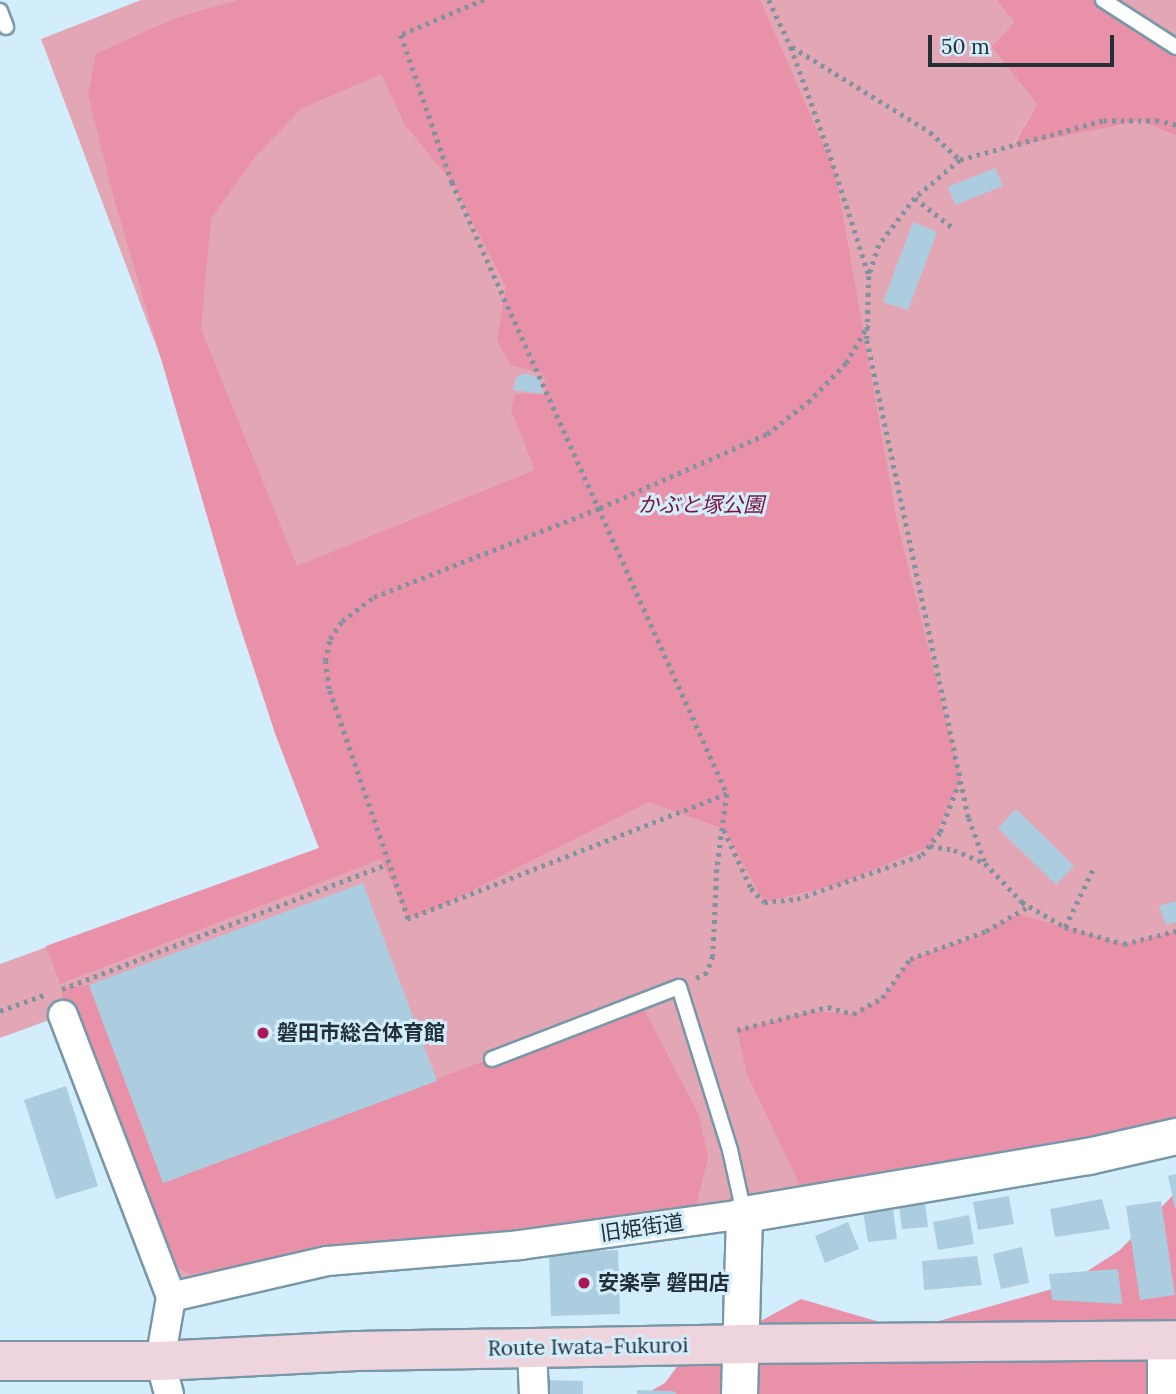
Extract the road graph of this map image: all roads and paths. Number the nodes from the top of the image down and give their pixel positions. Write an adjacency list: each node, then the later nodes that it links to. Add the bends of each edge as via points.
1 (484, 0): 14 (path, via 401,35 452,182)
2 (769, 0): 6 (path)
3 (1103, 0): 7 (lane)
4 (0, 11): 5 (lane)
5 (6, 27)
6 (791, 47): 9 (path, via 930,132); 12 (path)
7 (1176, 47)
8 (1176, 125): 9 (path, via 1103,121)
9 (960, 160): 10 (path)
10 (915, 198): 11 (path); 12 (path, via 879,245)
11 (953, 228)
12 (869, 276): 13 (path)
13 (868, 325): 14 (path, via 846,363 808,402 767,434); 15 (path, via 867,340)
14 (600, 508): 16 (path); 20 (path, via 374,597 342,621 330,639 325,661 329,689)
15 (961, 779): 18 (path); 19 (path)
16 (727, 794): 17 (path); 20 (path, via 408,919)
17 (723, 829): 18 (path, via 751,888 764,902 797,899 922,855); 25 (path, via 713,956 707,973)
18 (930, 846): 19 (path)
19 (985, 863): 22 (path)
20 (388, 864): 26 (path)
21 (1094, 867): 23 (path)
22 (1029, 906): 23 (path); 28 (path, via 986,931 909,959 882,998 853,1014 828,1007)
23 (1065, 928): 24 (path, via 1124,944)
24 (1176, 931)
25 (679, 987): 29 (lane); 31 (lane, via 730,1150)
26 (0, 1011)
27 (63, 1015): 32 (street)
28 (737, 1030)
29 (492, 1059)
30 (1176, 1136): 31 (street, 旧姫街道, via 1088,1156)
31 (744, 1214): 32 (street, 旧姫街道, via 520,1245 327,1261); 34 (street)
32 (171, 1297): 37 (street)
33 (1170, 1340): 34 (main road, Route Iwata-Fukuroi); 40 (street)
34 (739, 1343): 35 (main road, Route Iwata-Fukuroi); 39 (street)
35 (532, 1349): 37 (main road, Route Iwata-Fukuroi, via 357,1351); 38 (street)
36 (0, 1361): 37 (main road, Route Iwata-Fukuroi)
37 (165, 1378)
38 (534, 1394)
39 (739, 1394)
40 (1165, 1394)

